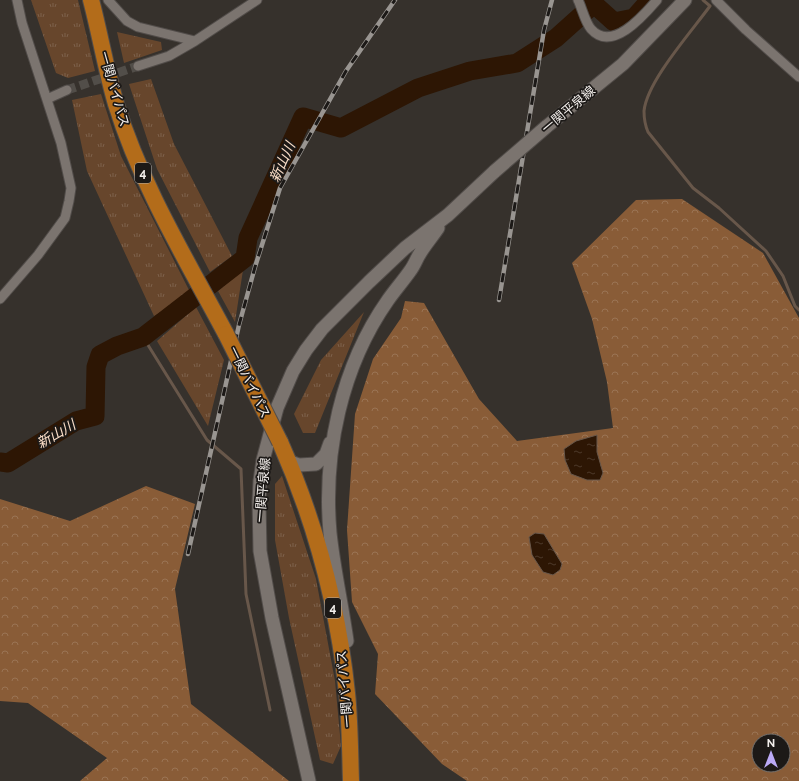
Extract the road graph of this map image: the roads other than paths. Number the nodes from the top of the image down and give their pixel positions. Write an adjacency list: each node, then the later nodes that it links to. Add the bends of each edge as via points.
1 (17, 0): 13 (street)
2 (91, 0): 17 (highway, 一関バイパス / 4, bridge, via 116,104 136,157 164,219 226,334)
3 (108, 0): 9 (street, via 127,21 138,28)
4 (257, 0): 9 (street)
5 (578, 0): 6 (street, via 590,29 606,36 622,34)
6 (658, 0)
7 (685, 0): 14 (main road, 一関平泉線, bridge, via 623,64 495,171)
8 (716, 0): 11 (street)
9 (195, 41): 10 (street, via 169,56)
10 (138, 66)
11 (799, 77)
12 (67, 90): 13 (street)
13 (47, 99): 15 (street, via 61,142 70,188 69,202 64,218 53,236)
14 (448, 215): 16 (main road, 一関平泉線, via 370,330 355,360 344,392); 19 (main road, 一関平泉線, via 369,282 322,329 306,350 293,371 277,408 263,460 259,529 264,582)
15 (0, 299)
16 (334, 435): 17 (main road, 一関平泉線, via 326,454 316,464 299,465); 18 (main road, 一関平泉線, via 329,488 330,532 348,648)
17 (288, 461): 18 (highway, 一関バイパス / 4, via 299,487 330,593)
18 (347, 694): 20 (highway, 一関バイパス / 4)
19 (309, 781)
20 (351, 781)

